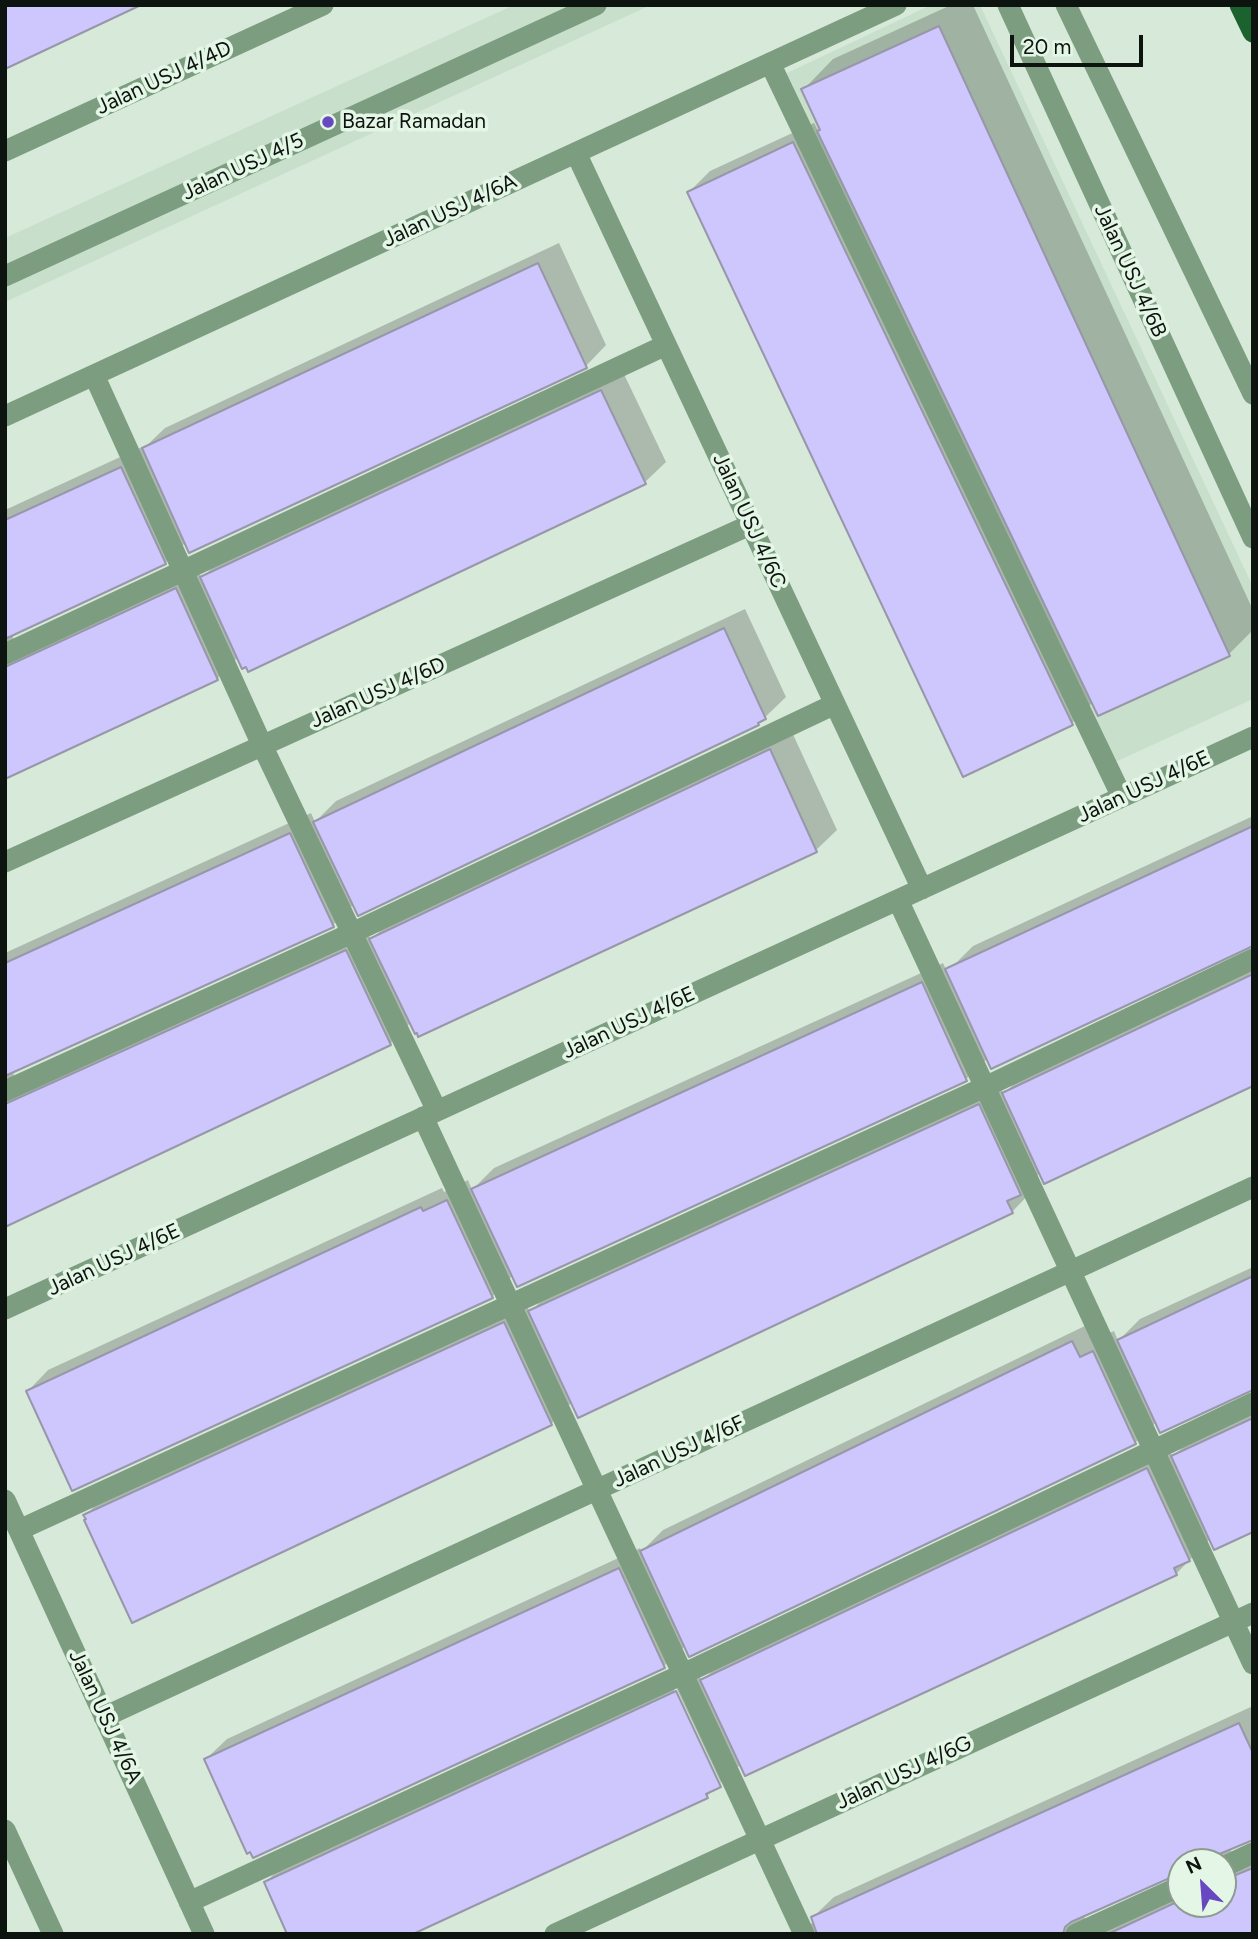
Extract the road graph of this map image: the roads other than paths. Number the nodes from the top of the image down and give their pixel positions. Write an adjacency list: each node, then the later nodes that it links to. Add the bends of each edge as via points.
1 (323, 5): 9 (street, Jalan USJ 4/4D)
2 (596, 5): 11 (street, Jalan USJ 4/5)
3 (896, 5): 8 (street, Jalan USJ 4/6A)
4 (1008, 5): 17 (street, Jalan USJ 4/6B)
5 (1066, 5): 14 (street)
6 (1240, 5): 7 (main road)
7 (1253, 32)
8 (770, 63): 10 (street, Jalan USJ 4/6A); 23 (street)
9 (5, 151)
10 (576, 153): 12 (street, Jalan USJ 4/6C); 13 (street, Jalan USJ 4/6A)
11 (5, 276)
12 (666, 345): 16 (street, Jalan USJ 4/6C); 18 (street)
13 (94, 375): 15 (street, Jalan USJ 4/6A); 18 (street)
14 (1253, 394)
15 (5, 416)
16 (750, 526): 20 (street, Jalan USJ 4/6C); 22 (street, Jalan USJ 4/6D)
17 (1253, 538)
18 (183, 571): 19 (street); 22 (street)
19 (5, 654)
20 (835, 704): 25 (street, Jalan USJ 4/6C); 27 (street)
21 (1253, 737): 23 (street, Jalan USJ 4/6E)
22 (262, 745): 24 (street, Jalan USJ 4/6D); 27 (street)
23 (1122, 797): 25 (street, Jalan USJ 4/6E)
24 (5, 862)
25 (922, 889): 26 (street, Jalan USJ 4/6E)
26 (898, 900): 29 (street); 31 (street, Jalan USJ 4/6E)
27 (352, 933): 30 (street); 31 (street)
28 (1253, 959): 29 (street)
29 (985, 1087): 33 (street); 34 (street)
30 (5, 1091)
31 (430, 1114): 34 (street); 35 (street, Jalan USJ 4/6E)
32 (1253, 1186): 33 (street, Jalan USJ 4/6F)
33 (1070, 1271): 37 (street); 38 (street, Jalan USJ 4/6F)
34 (511, 1305): 38 (street); 40 (street)
35 (5, 1310)
36 (1253, 1404): 37 (street)
37 (1153, 1450): 41 (street); 43 (street)
38 (597, 1489): 43 (street); 44 (street, Jalan USJ 4/6F)
39 (5, 1500): 40 (street, Jalan USJ 4/6A)
40 (19, 1530): 44 (street, Jalan USJ 4/6A)
41 (1243, 1618): 42 (street); 46 (street, Jalan USJ 4/6G)
42 (1253, 1664)
43 (683, 1674): 46 (street); 50 (street)
44 (104, 1717): 50 (street, Jalan USJ 4/6A)
45 (5, 1830): 51 (street)
46 (760, 1840): 53 (street, Jalan USJ 4/6G); 54 (street)
47 (1253, 1853): 48 (street)
48 (1237, 1860)
49 (1167, 1892): 55 (street)
50 (189, 1902): 52 (street, Jalan USJ 4/6A)
51 (53, 1934)
52 (204, 1934)
53 (555, 1934)
54 (804, 1934)
55 (1076, 1934)

